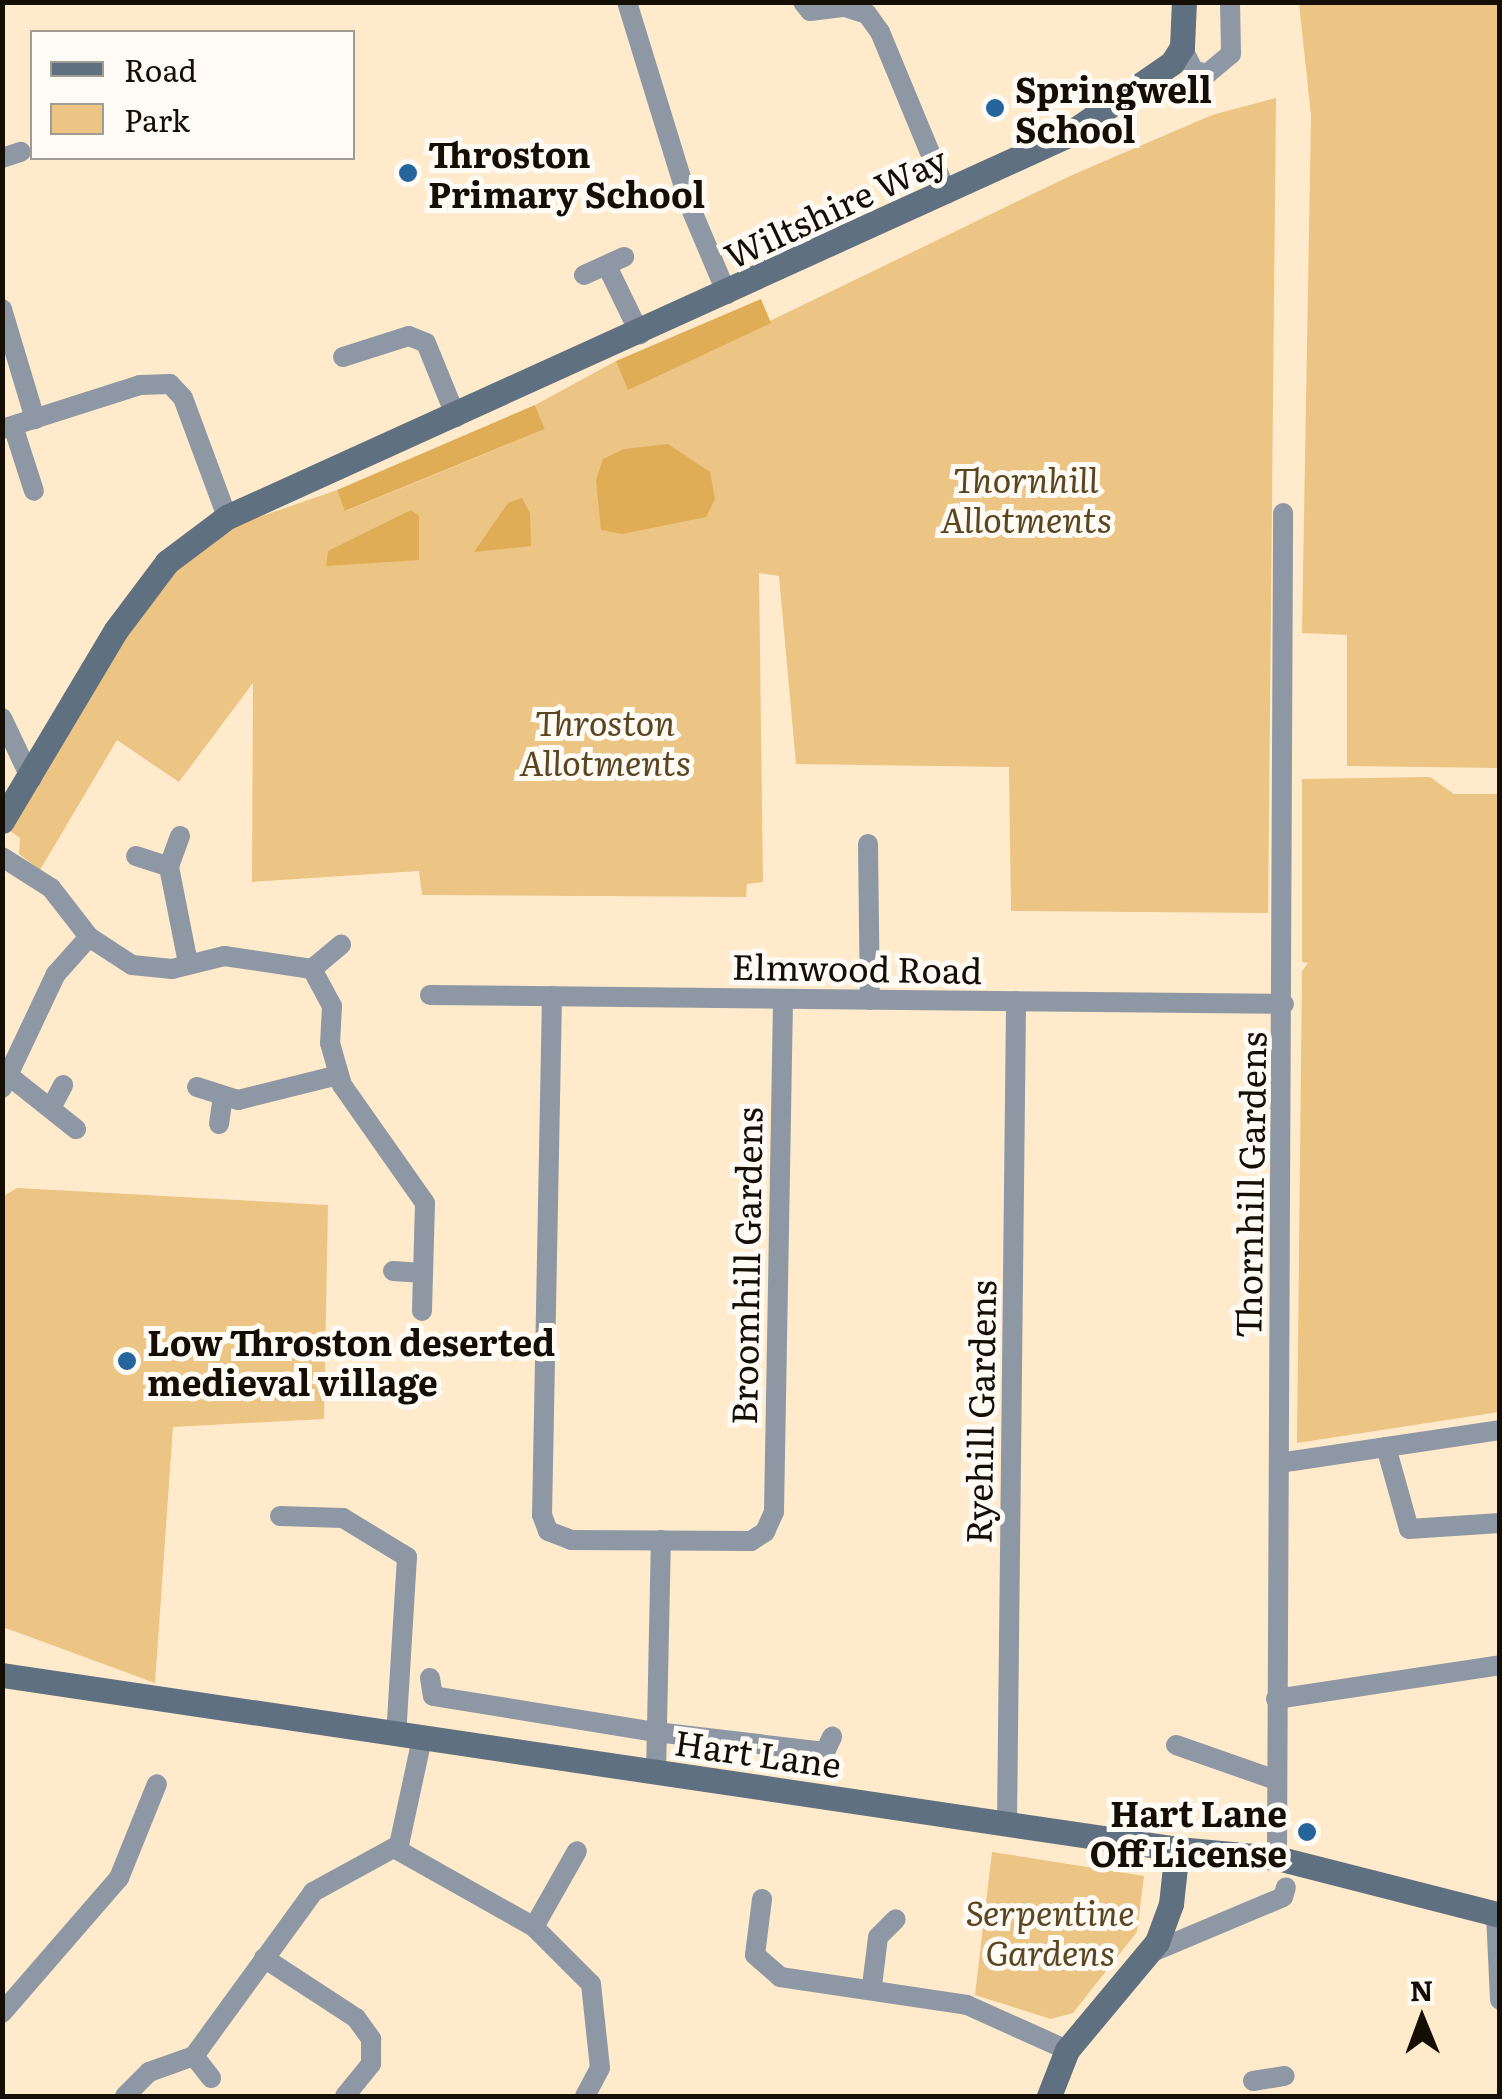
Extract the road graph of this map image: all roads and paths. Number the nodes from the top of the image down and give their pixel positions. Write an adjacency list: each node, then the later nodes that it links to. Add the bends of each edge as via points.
1 (627, 2): 8 (street, via 689,204)
2 (804, 2): 6 (street, via 810,10 845,7 866,14 880,32)
3 (1184, 2): 5 (street)
4 (1230, 2): 5 (street, via 1231,54 1207,74 1192,70)
5 (1182, 47): 6 (street, Wiltshire Way, via 1172,63 1066,136)
6 (947, 194): 8 (street, Wiltshire Way)
7 (584, 275): 10 (street, via 616,262)
8 (727, 294): 10 (street, Wiltshire Way)
9 (2, 309): 13 (street)
10 (640, 334): 12 (street, Wiltshire Way)
11 (343, 357): 12 (street, via 409,336 426,344)
12 (456, 417): 17 (street, Wiltshire Way)
13 (35, 419): 14 (street); 17 (street, via 156,382 170,384 183,398)
14 (8, 428): 15 (street)
15 (34, 491)
16 (1284, 512): 35 (street, Thornhill Gardens)
17 (227, 517): 19 (street, Wiltshire Way, via 167,562 116,630)
18 (2, 718): 19 (street)
19 (32, 779): 20 (street, Wiltshire Way)
20 (2, 821)
21 (180, 836): 25 (street)
22 (868, 844): 33 (street)
23 (136, 856): 25 (street)
24 (2, 857): 26 (street, via 51,888)
25 (170, 867): 28 (street)
26 (90, 937): 28 (street, via 132,965 172,969); 37 (street, via 56,974)
27 (341, 945): 29 (street)
28 (188, 963): 29 (street, via 224,956)
29 (312, 969): 36 (street, via 332,1006 330,1043)
30 (430, 995): 31 (street, Elmwood Road)
31 (552, 996): 32 (street, Elmwood Road); 52 (street, via 542,1514 548,1532 571,1540)
32 (782, 999): 33 (street, Elmwood Road); 52 (street, Broomhill Gardens, via 774,1512 765,1532 750,1541)
33 (870, 1000): 34 (street, Elmwood Road)
34 (1016, 1001): 35 (street, Elmwood Road); 65 (street, Ryehill Gardens)
35 (1284, 1004): 49 (street, Thornhill Gardens)
36 (338, 1075): 40 (street, via 258,1098); 45 (street, via 425,1203)
37 (5, 1082): 41 (street)
38 (64, 1085): 41 (street)
39 (196, 1087): 40 (street)
40 (223, 1096): 42 (street)
41 (51, 1108): 43 (street)
42 (219, 1124)
43 (76, 1129)
44 (393, 1271): 45 (street)
45 (423, 1273): 46 (street)
46 (422, 1310)
47 (1500, 1430): 48 (street)
48 (1386, 1447): 49 (street); 51 (street, via 1409,1529)
49 (1279, 1463): 56 (street, Thornhill Gardens)
50 (280, 1516): 58 (street, via 343,1518 407,1557)
51 (1500, 1523)
52 (661, 1540): 57 (street)
53 (1500, 1665): 56 (street)
54 (2, 1675): 58 (street, Hart Lane)
55 (430, 1678): 57 (street, via 433,1696)
56 (1276, 1699): 63 (street, Thornhill Gardens)
57 (656, 1732): 59 (street, via 825,1752); 62 (street)
58 (396, 1736): 60 (street, Hart Lane)
59 (832, 1737)
60 (422, 1739): 62 (street, Hart Lane); 66 (street)
61 (1176, 1745): 63 (street)
62 (656, 1774): 65 (street, Hart Lane)
63 (1276, 1780): 69 (street, Thornhill Gardens)
64 (157, 1784): 79 (street, via 119,1878)
65 (1008, 1824): 67 (street, Hart Lane)
66 (394, 1848): 74 (street); 76 (street, via 313,1892)
67 (1177, 1849): 69 (street, Hart Lane); 75 (street, via 1171,1904)
68 (577, 1850): 74 (street)
69 (1278, 1858): 72 (street, Hart Lane)
70 (1286, 1887): 75 (street, via 1283,1897)
71 (762, 1899): 77 (street, via 755,1955 780,1976)
72 (1498, 1915): 78 (street)
73 (896, 1918): 77 (street, via 878,1937)
74 (534, 1927): 85 (street, via 591,1984 600,2068)
75 (1150, 1953): 80 (street)
76 (264, 1958): 81 (street); 84 (street, via 356,2018 371,2039 371,2064)
77 (872, 1986): 80 (street, via 967,2005)
78 (1500, 2000)
79 (2, 2013)
80 (1067, 2050): 86 (street)
81 (194, 2056): 82 (street); 83 (street, via 149,2072)
82 (211, 2078)
83 (125, 2096)
84 (345, 2096)
85 (585, 2096)
86 (1050, 2096)

